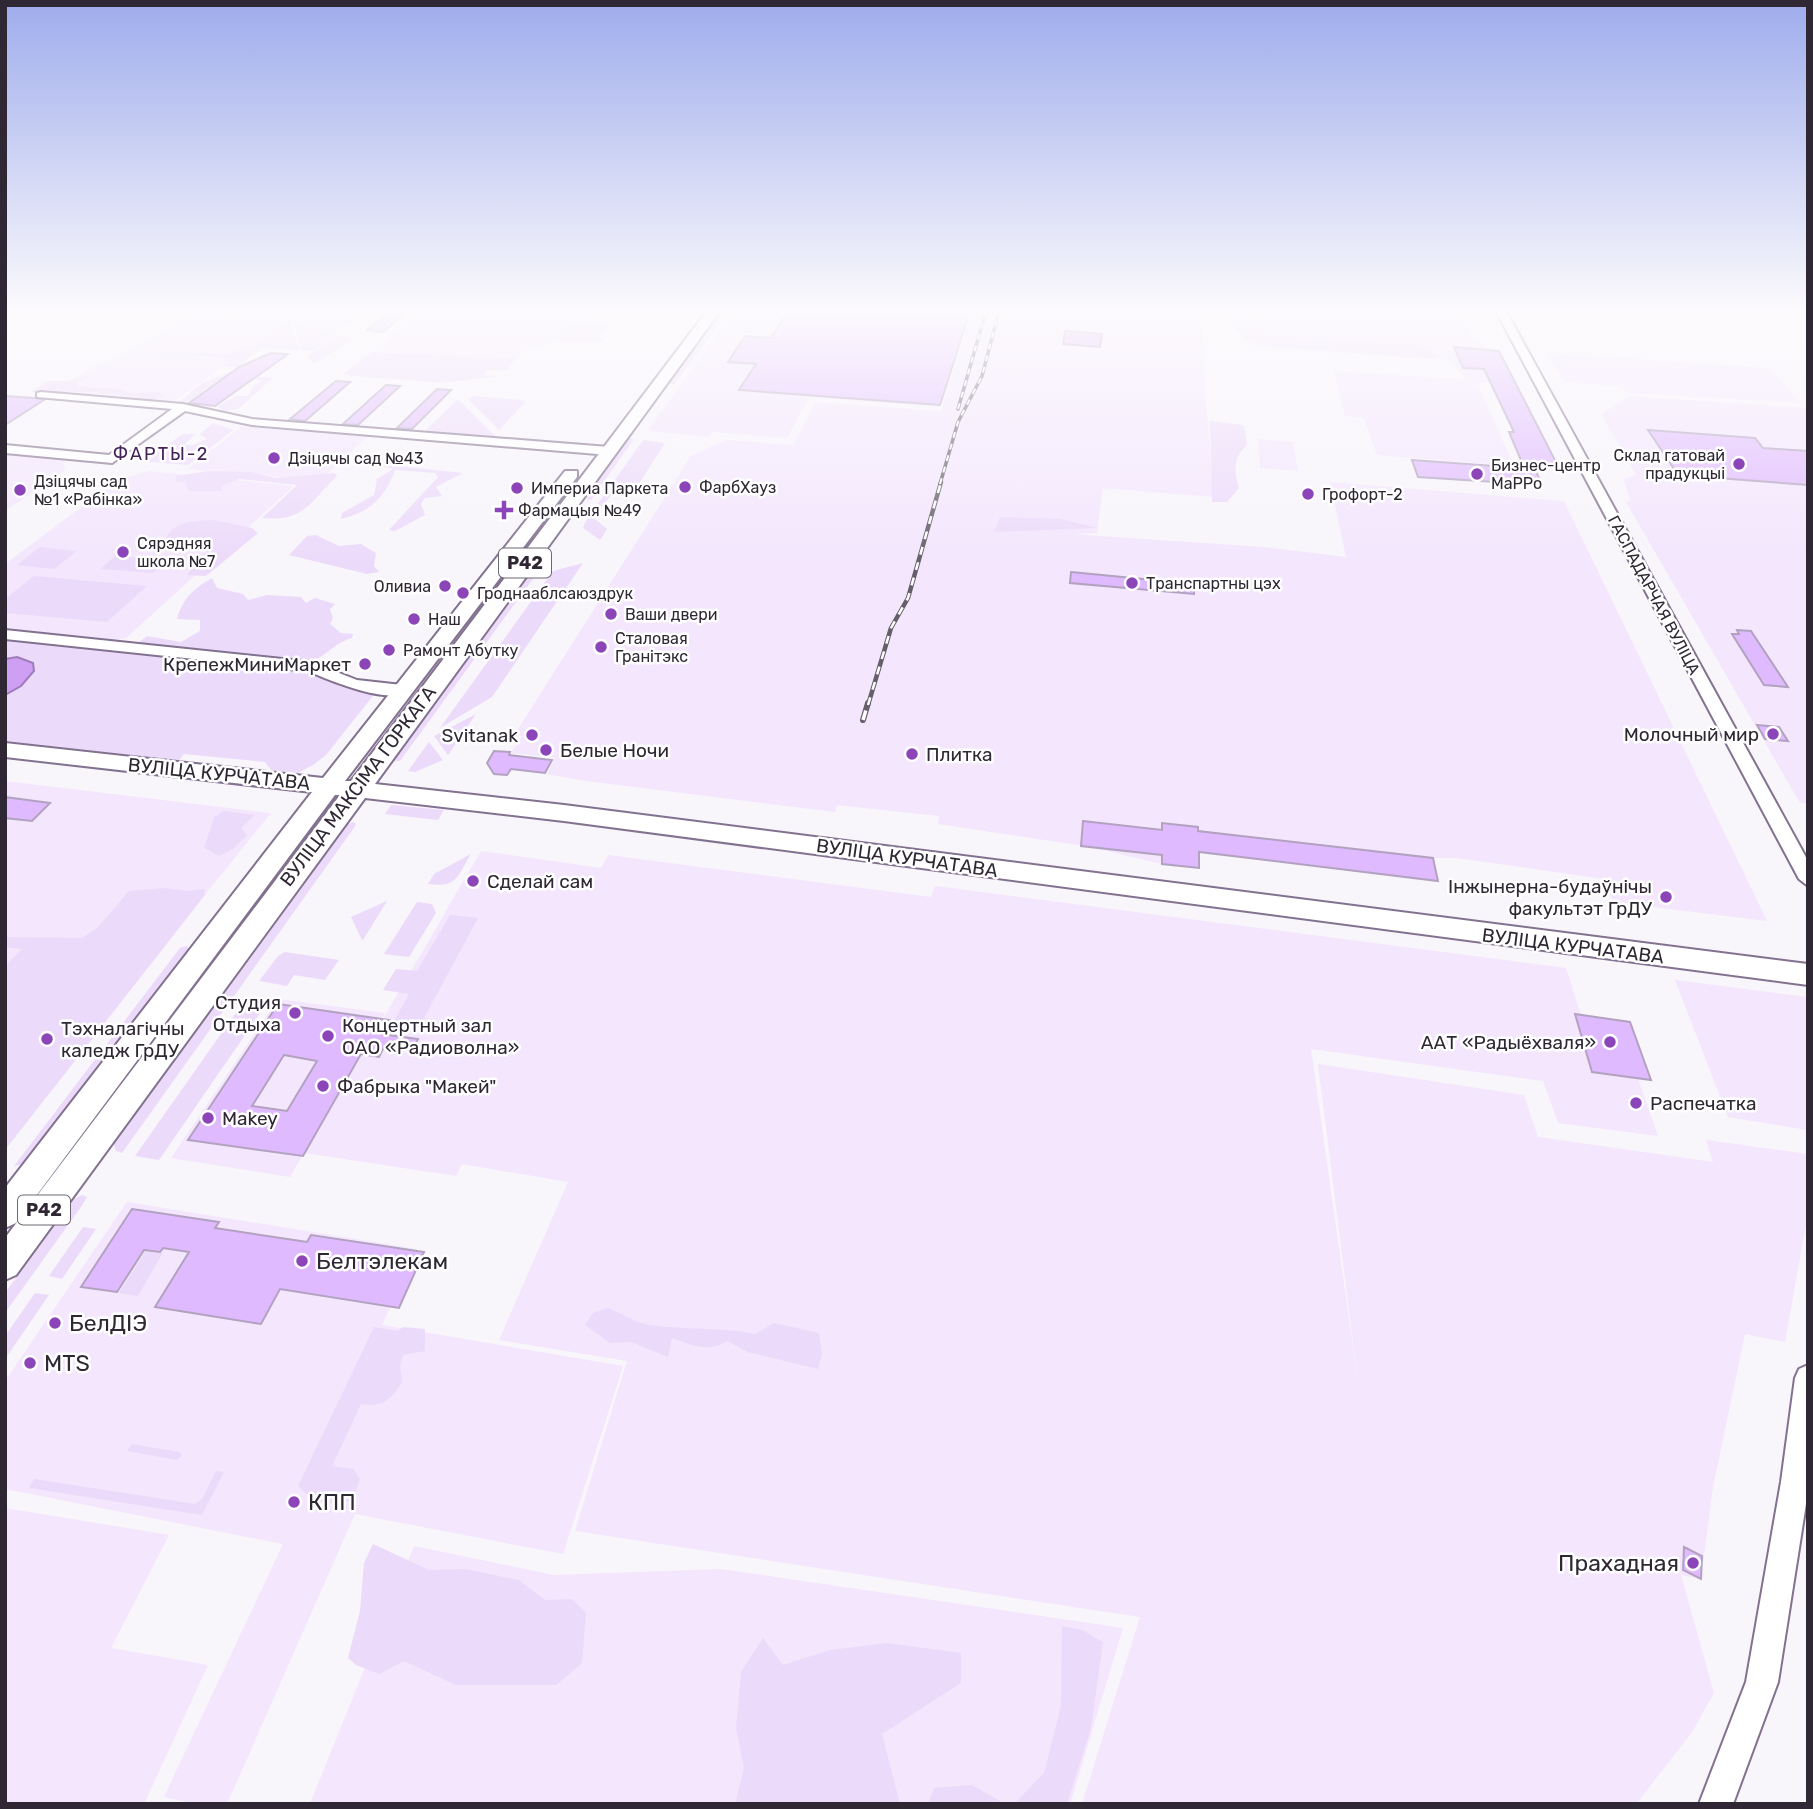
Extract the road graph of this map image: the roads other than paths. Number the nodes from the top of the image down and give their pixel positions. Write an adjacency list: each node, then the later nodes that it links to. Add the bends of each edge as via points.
1 (46, 395): 5 (street)
2 (639, 395): 7 (main road, ВУЛІЦА МАКСІМА ГОРКАГА / Р42)
3 (645, 395): 7 (main road, ВУЛІЦА МАКСІМА ГОРКАГА / Р42)
4 (1547, 395): 12 (street, ГАСПАДАРЧАЯ ВУЛІЦА)
5 (183, 407): 6 (street, via 112,459); 7 (street, via 252,422)
6 (5, 449)
7 (600, 451): 9 (main road, ВУЛІЦА МАКСІМА ГОРКАГА / Р42); 11 (main road, ВУЛІЦА МАКСІМА ГОРКАГА / Р42)
8 (5, 634): 9 (street, via 311,667 354,685)
9 (402, 690): 11 (main road, ВУЛІЦА МАКСІМА ГОРКАГА / Р42)
10 (5, 750): 11 (main road, ВУЛІЦА КУРЧАТАВА)
11 (343, 788): 13 (main road, ВУЛІЦА КУРЧАТАВА, via 850,849); 14 (main road, ВУЛІЦА МАКСІМА ГОРКАГА / Р42); 15 (main road, ВУЛІЦА МАКСІМА ГОРКАГА / Р42)
12 (1808, 879)
13 (1808, 975)
14 (52, 1151): 15 (main road); 16 (main road, ВУЛІЦА МАКСІМА ГОРКАГА / Р42)
15 (82, 1156): 17 (main road, ВУЛІЦА МАКСІМА ГОРКАГА / Р42)
16 (5, 1213)
17 (5, 1264)
18 (1808, 1378): 19 (street, via 1762,1682)
19 (1716, 1804)

